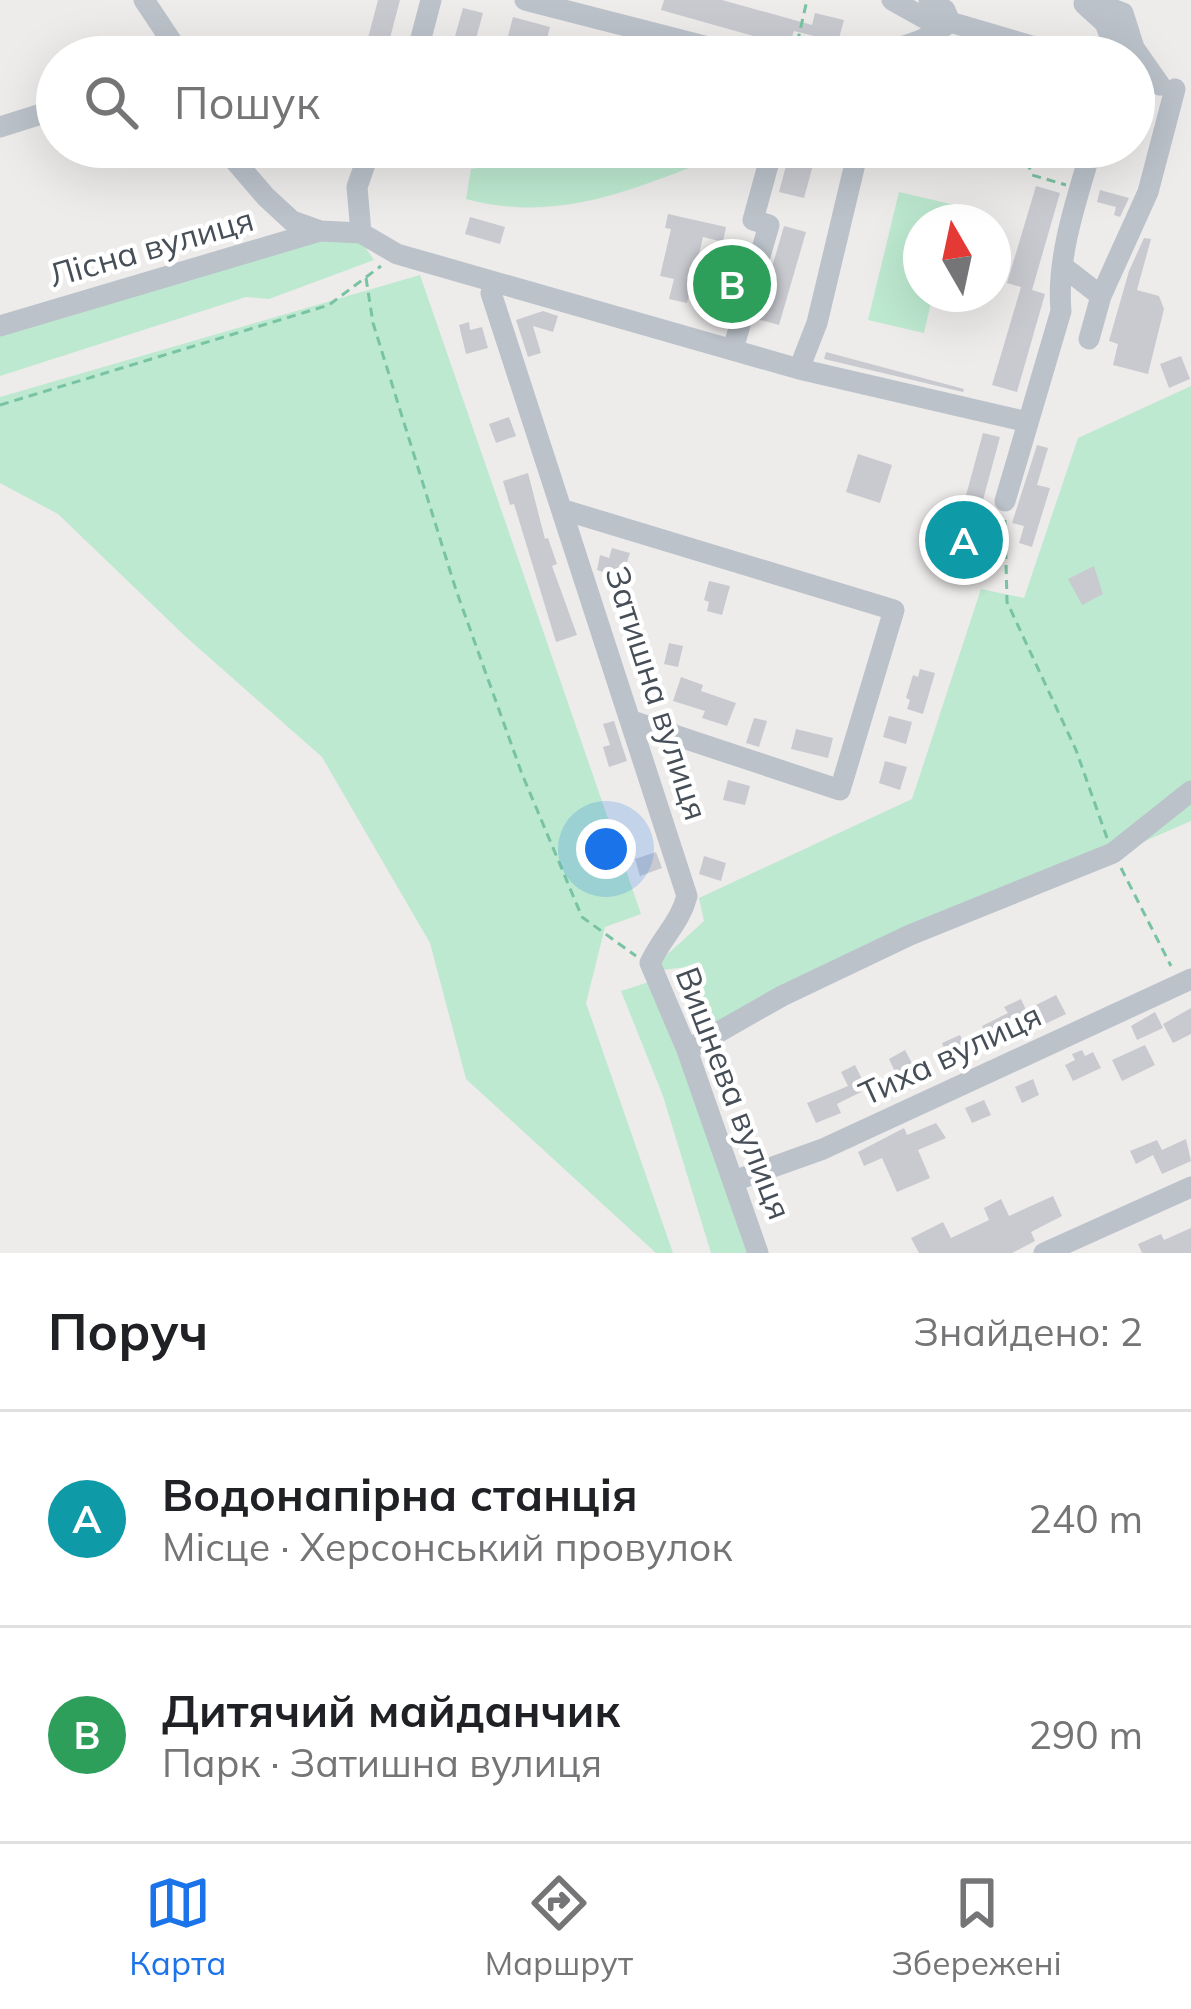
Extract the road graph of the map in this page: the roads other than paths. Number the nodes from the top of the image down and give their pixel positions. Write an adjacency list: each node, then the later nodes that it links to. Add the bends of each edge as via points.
1 (144, 0): 9 (street)
2 (431, 0): 10 (street)
3 (525, 0): 7 (street)
4 (892, 0): 8 (street, via 935,24)
5 (929, 0): 8 (street)
6 (1084, 0): 14 (street); 15 (street, via 1123,13)
7 (602, 10): 11 (street)
8 (950, 22): 12 (street); 13 (street)
9 (168, 36)
10 (422, 36)
11 (682, 36)
12 (930, 36)
13 (977, 36)
14 (1110, 36)
15 (1130, 36)
16 (1175, 89): 19 (street)
17 (36, 116): 18 (street)
18 (0, 127)
19 (1155, 165)
20 (243, 168): 26 (street, via 292,221)
21 (364, 168): 27 (street)
22 (767, 168): 33 (street, via 753,220 769,225)
23 (854, 168): 34 (street)
24 (1086, 168): 28 (street)
25 (1154, 168): 30 (street)
26 (320, 231): 27 (street); 31 (street, Лісна вулиця)
27 (361, 232): 29 (street, via 397,254)
28 (1064, 268): 30 (street); 35 (street)
29 (495, 282): 33 (street); 37 (street, Затишна вулиця, via 490,293)
30 (1101, 296): 32 (street)
31 (0, 326)
32 (1089, 339)
33 (733, 349): 34 (street)
34 (799, 369): 35 (street)
35 (1028, 422): 36 (street)
36 (1005, 501)
37 (564, 510): 38 (street, Затишна вулиця); 38 (street, via 894,610 840,790)
38 (632, 721): 40 (street, Затишна вулиця)
39 (1191, 791): 42 (street, via 1113,853 910,935)
40 (687, 896): 42 (street, Вишнева вулиця, via 681,921 650,963)
41 (1186, 982): 43 (street, Тиха вулиця, via 823,1149)
42 (687, 1049): 43 (street, Вишнева вулиця)
43 (734, 1181): 45 (street, Вишнева вулиця)
44 (1191, 1187): 46 (street)
45 (758, 1253)
46 (1045, 1253)

